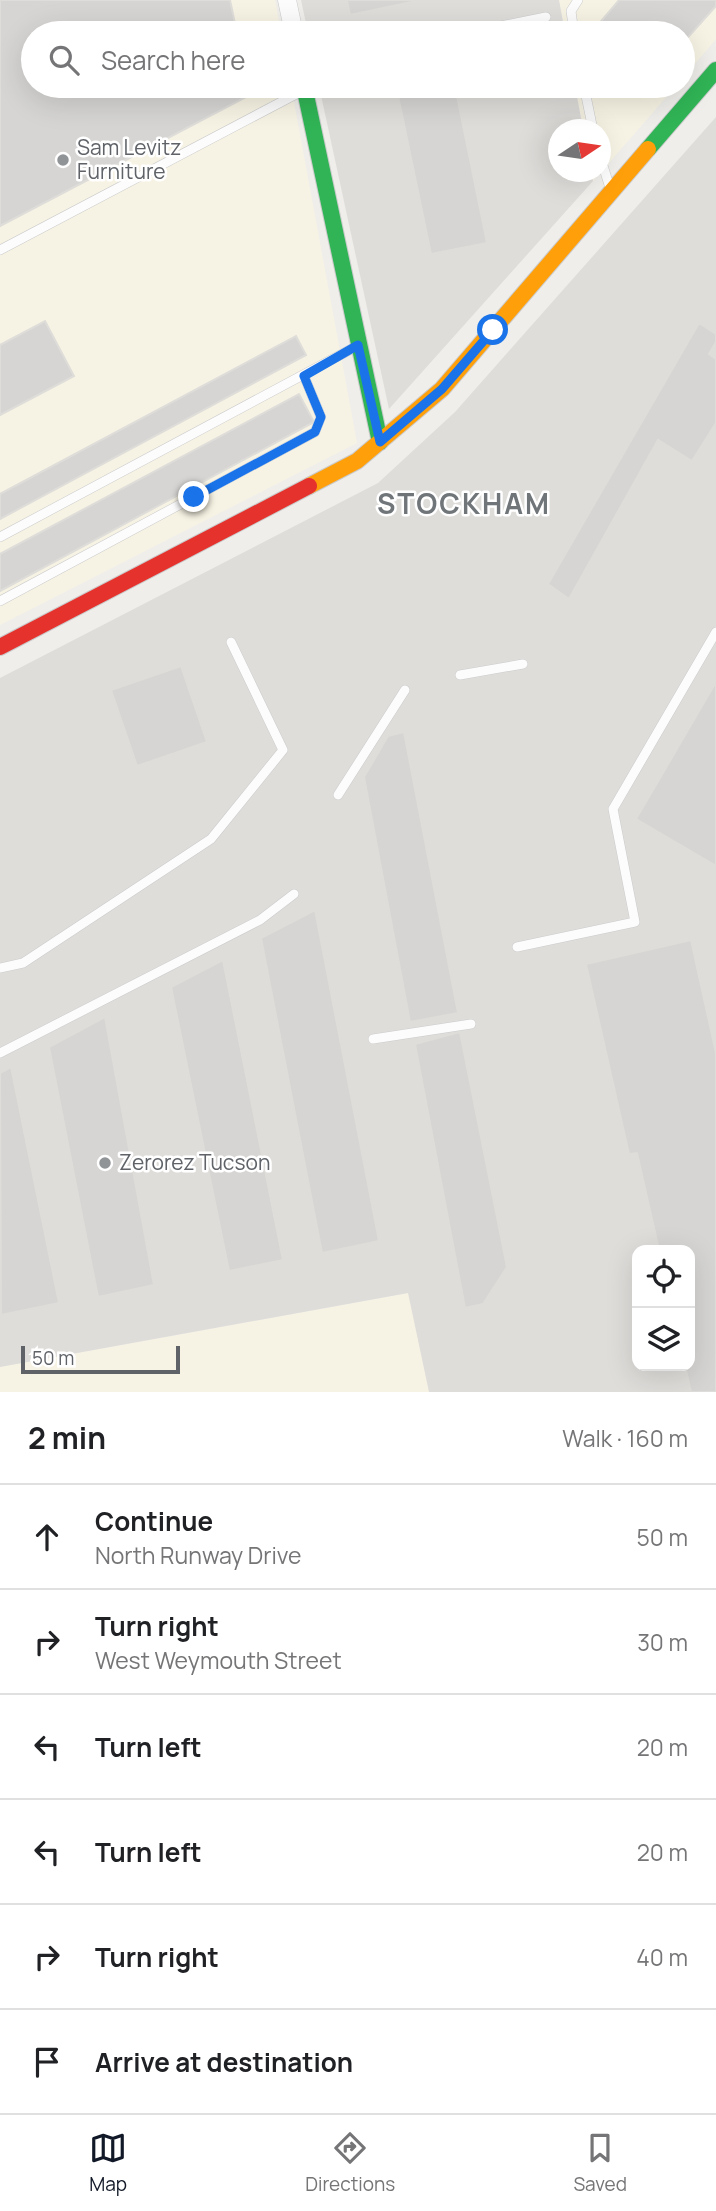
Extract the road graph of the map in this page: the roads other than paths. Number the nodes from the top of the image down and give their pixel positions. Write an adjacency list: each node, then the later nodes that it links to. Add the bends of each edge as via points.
1 (287, 0): 4 (street)
2 (578, 0): 6 (lane, via 571,11)
3 (546, 17): 5 (lane)
4 (291, 21)
5 (526, 21)
6 (572, 21)
7 (716, 70): 8 (street)
8 (695, 95)
9 (285, 98): 16 (lane)
10 (306, 98): 17 (street)
11 (586, 98): 13 (lane)
12 (692, 98): 15 (street)
13 (591, 119)
14 (609, 182): 15 (lane)
15 (612, 192): 19 (street, via 442,389)
16 (0, 250)
17 (358, 345): 18 (lane); 19 (street)
18 (304, 376): 20 (lane); 21 (lane, via 321,417 315,432)
19 (380, 442): 24 (street, via 357,461)
20 (0, 537)
21 (0, 601)
22 (716, 632): 30 (lane, via 613,809 635,922)
23 (231, 642): 31 (lane, via 282,750 211,839 23,963)
24 (0, 648)
25 (523, 664): 26 (lane)
26 (460, 675)
27 (405, 690): 28 (lane)
28 (338, 795)
29 (294, 894): 34 (lane, via 260,920)
30 (517, 947)
31 (0, 968)
32 (471, 1024): 33 (lane)
33 (373, 1039)
34 (0, 1053)

